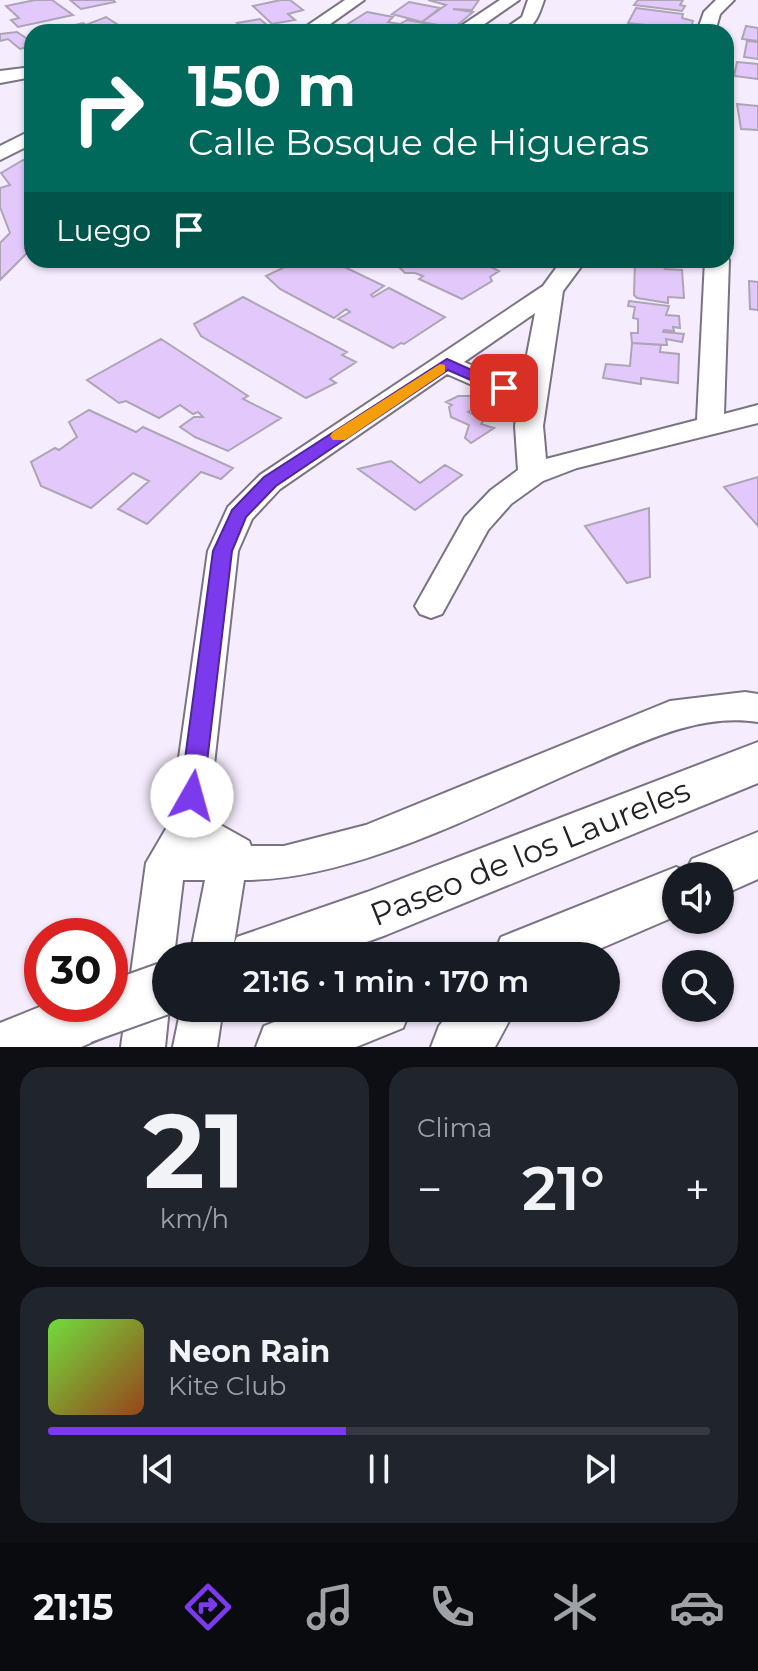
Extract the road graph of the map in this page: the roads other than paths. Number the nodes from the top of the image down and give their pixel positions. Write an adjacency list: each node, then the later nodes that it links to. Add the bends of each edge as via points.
1 (356, 0): 5 (street)
2 (511, 0): 6 (street)
3 (536, 0): 7 (street)
4 (726, 0): 8 (street, via 712,12)
5 (319, 24)
6 (477, 24)
7 (530, 24)
8 (708, 24)
9 (24, 63): 10 (street)
10 (0, 67)
11 (24, 73): 12 (street)
12 (0, 77)
13 (24, 140): 14 (street)
14 (0, 154)
15 (568, 268): 17 (street)
16 (717, 268): 21 (street)
17 (551, 291): 18 (street); 19 (street)
18 (447, 364): 19 (street); 26 (street, via 270,482 239,514 223,551)
19 (532, 401): 22 (street)
20 (758, 414): 21 (street)
21 (710, 426): 22 (street)
22 (533, 474): 23 (street, via 476,524)
23 (431, 606)
24 (758, 708): 28 (street, via 670,715 370,841 284,863)
25 (758, 762): 33 (main road, Paseo de los Laureles)
26 (188, 826): 28 (street, via 235,853); 29 (street)
27 (758, 855): 30 (main road)
28 (228, 862): 29 (street); 32 (street)
29 (165, 863): 40 (street)
30 (734, 866)
31 (662, 897): 34 (main road)
32 (214, 942)
33 (296, 942)
34 (555, 942)
35 (152, 993): 39 (main road, bridge)
36 (199, 1022): 41 (street)
37 (348, 1022): 42 (main road)
38 (478, 1022): 43 (main road)
39 (12, 1047)
40 (143, 1047)
41 (195, 1047)
42 (285, 1047)
43 (460, 1047)

